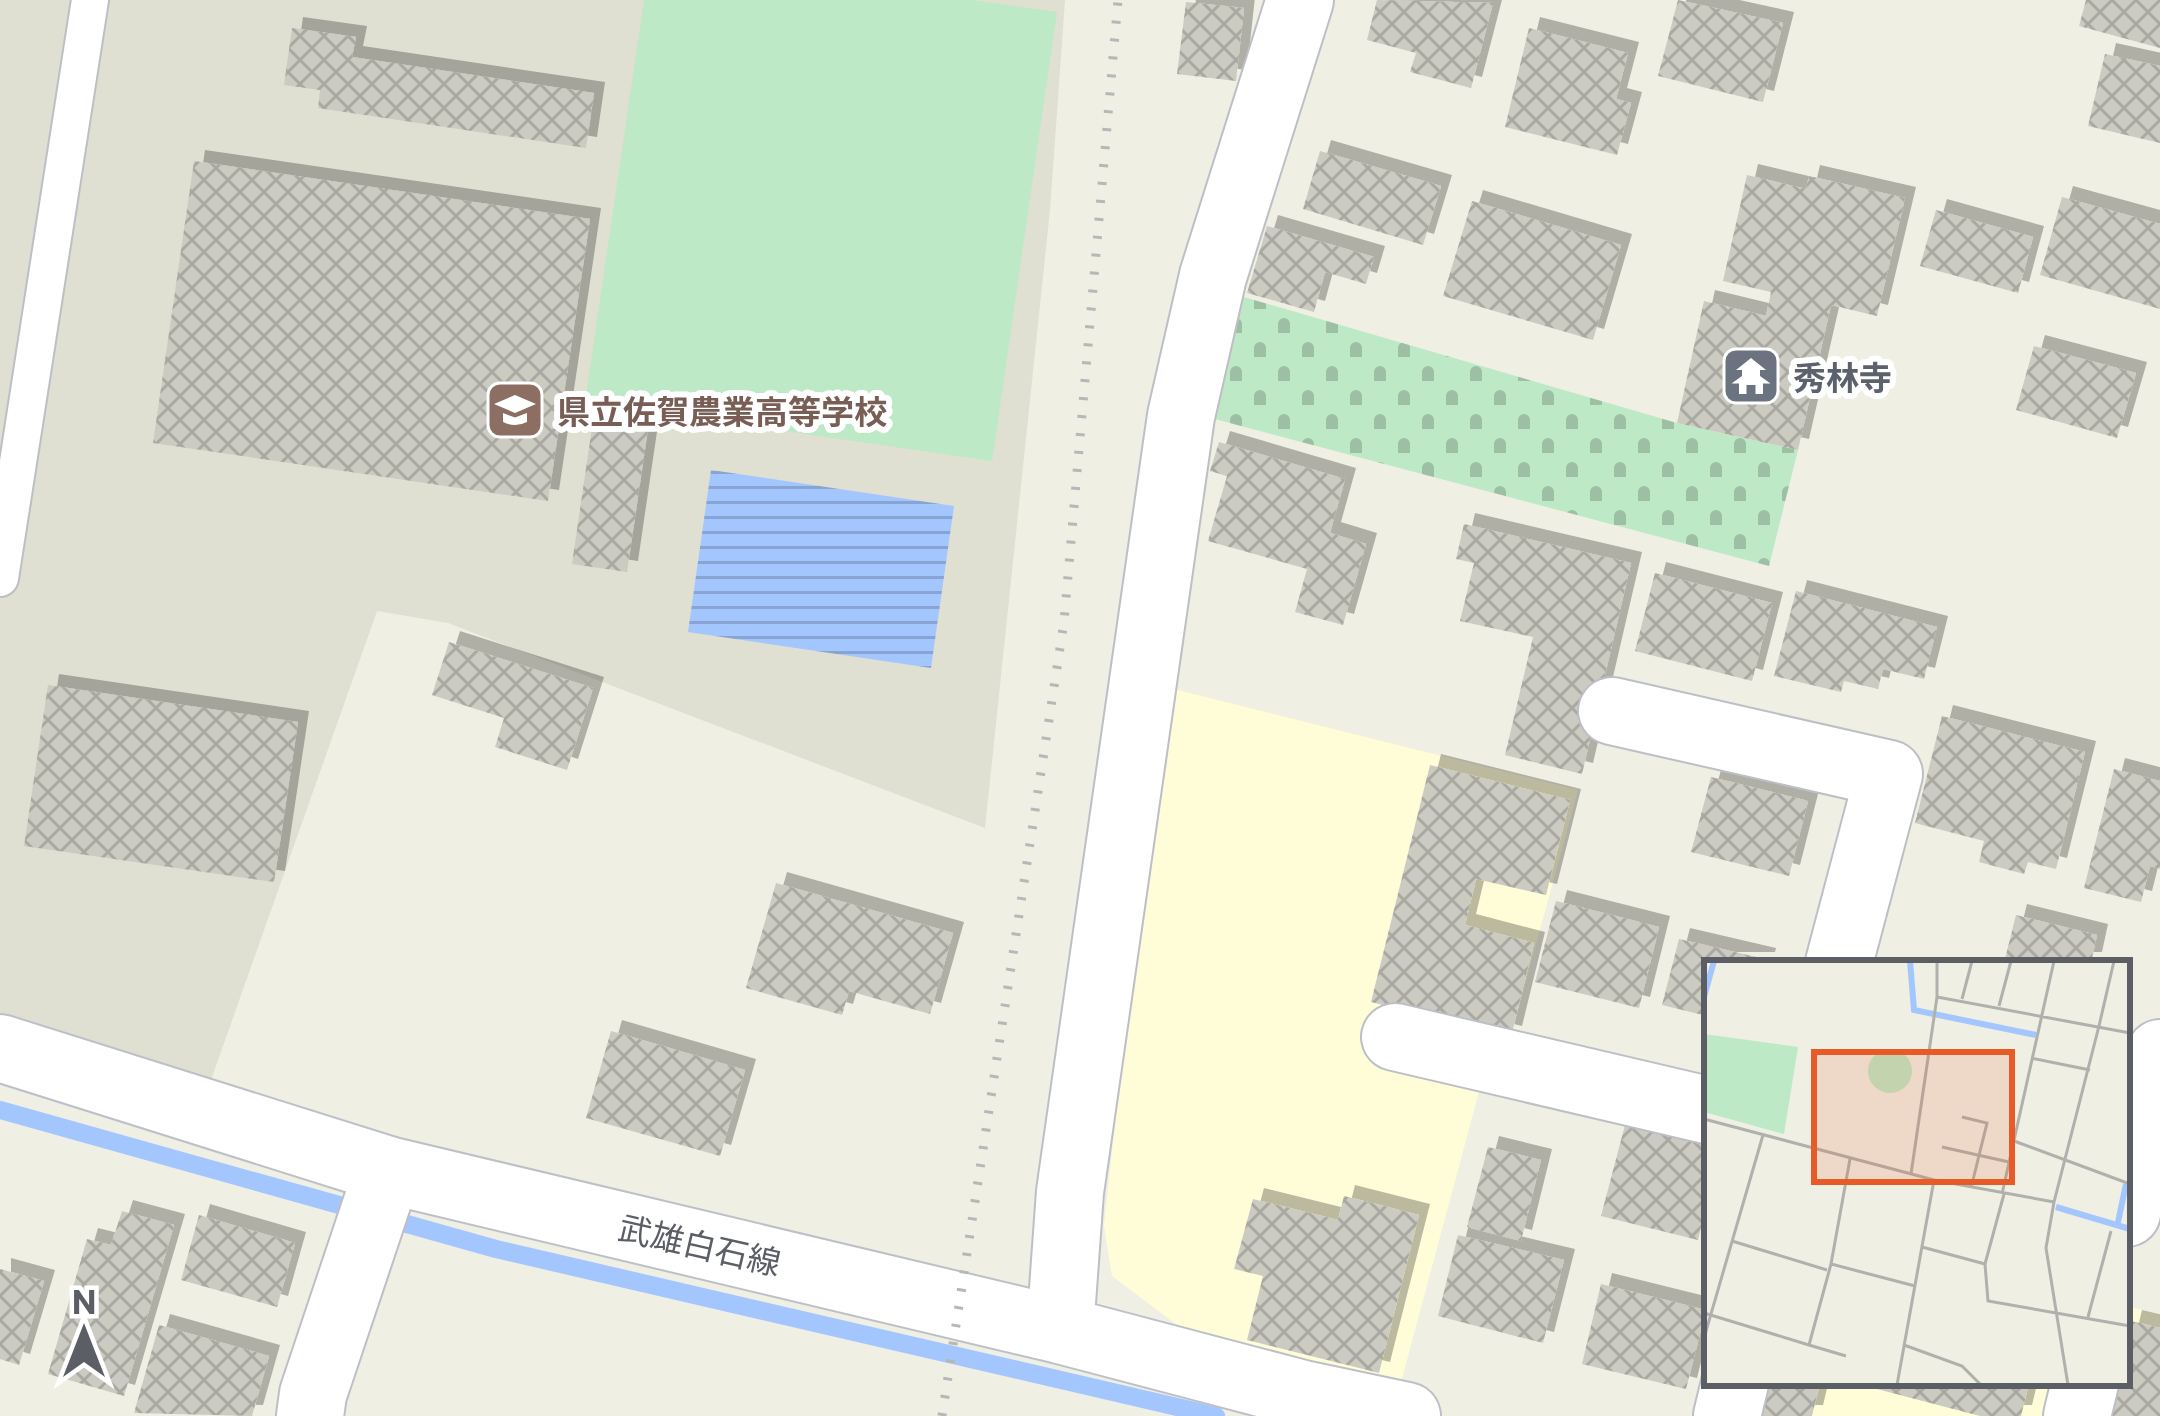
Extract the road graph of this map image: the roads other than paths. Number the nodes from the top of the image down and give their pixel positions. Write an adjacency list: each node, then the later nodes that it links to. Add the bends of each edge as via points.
1 (90, 0): 3 (lane)
2 (1300, 0): 12 (street, via 1213,276 1181,416 1070,1192)
3 (0, 578)
4 (1612, 711): 5 (street, via 1889,774)
5 (1841, 960)
6 (1395, 1036): 9 (street)
7 (0, 1048): 11 (street, 武雄白石線)
8 (2160, 1053): 10 (street)
9 (1704, 1109)
10 (2130, 1196)
11 (378, 1203): 12 (street, 武雄白石線); 16 (street)
12 (1060, 1330): 15 (street, 武雄白石線)
13 (1734, 1386): 18 (street)
14 (2084, 1386): 19 (street)
15 (1300, 1405): 17 (street, 武雄白石線)
16 (310, 1416)
17 (1407, 1416)
18 (1727, 1416)
19 (2077, 1416)

